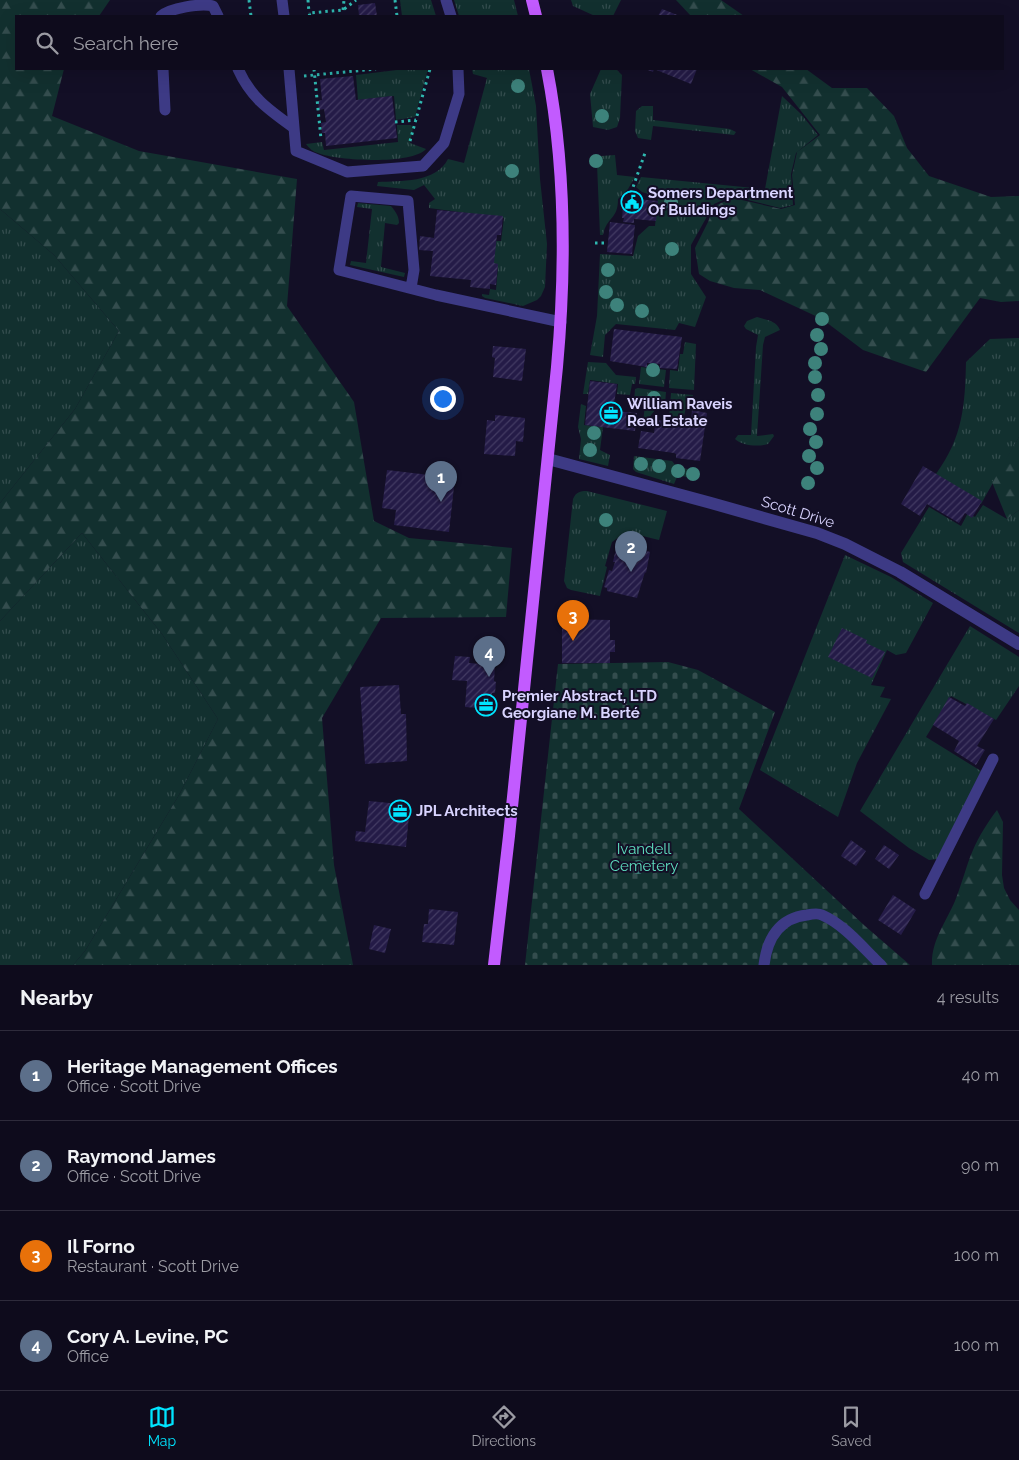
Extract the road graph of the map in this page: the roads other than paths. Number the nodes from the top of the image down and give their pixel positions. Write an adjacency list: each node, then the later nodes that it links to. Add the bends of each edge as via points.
1 (282, 0): 6 (lane)
2 (446, 0): 7 (lane)
3 (532, 0): 8 (main road)
4 (162, 15): 5 (lane, via 168,11 206,4 212,6)
5 (217, 15)
6 (284, 15)
7 (452, 15)
8 (536, 15)
9 (163, 70): 14 (lane)
10 (238, 70): 15 (lane, via 244,84 263,105)
11 (289, 70): 15 (lane)
12 (458, 70): 15 (lane, via 459,94 444,143 422,166 347,172 296,151)
13 (547, 70): 17 (main road, via 564,241)
14 (165, 110)
15 (294, 128)
16 (411, 288): 16 (lane, via 339,270 351,196 408,201 414,270); 17 (lane)
17 (561, 322): 18 (main road)
18 (548, 460): 19 (street, Scott Drive, via 816,533 900,572); 23 (main road)
19 (1019, 644)
20 (994, 759): 21 (lane)
21 (925, 894)
22 (872, 960): 24 (lane, via 839,925 820,913 797,916 783,922 766,948); 25 (lane)
23 (494, 965)
24 (764, 965)
25 (881, 965)

